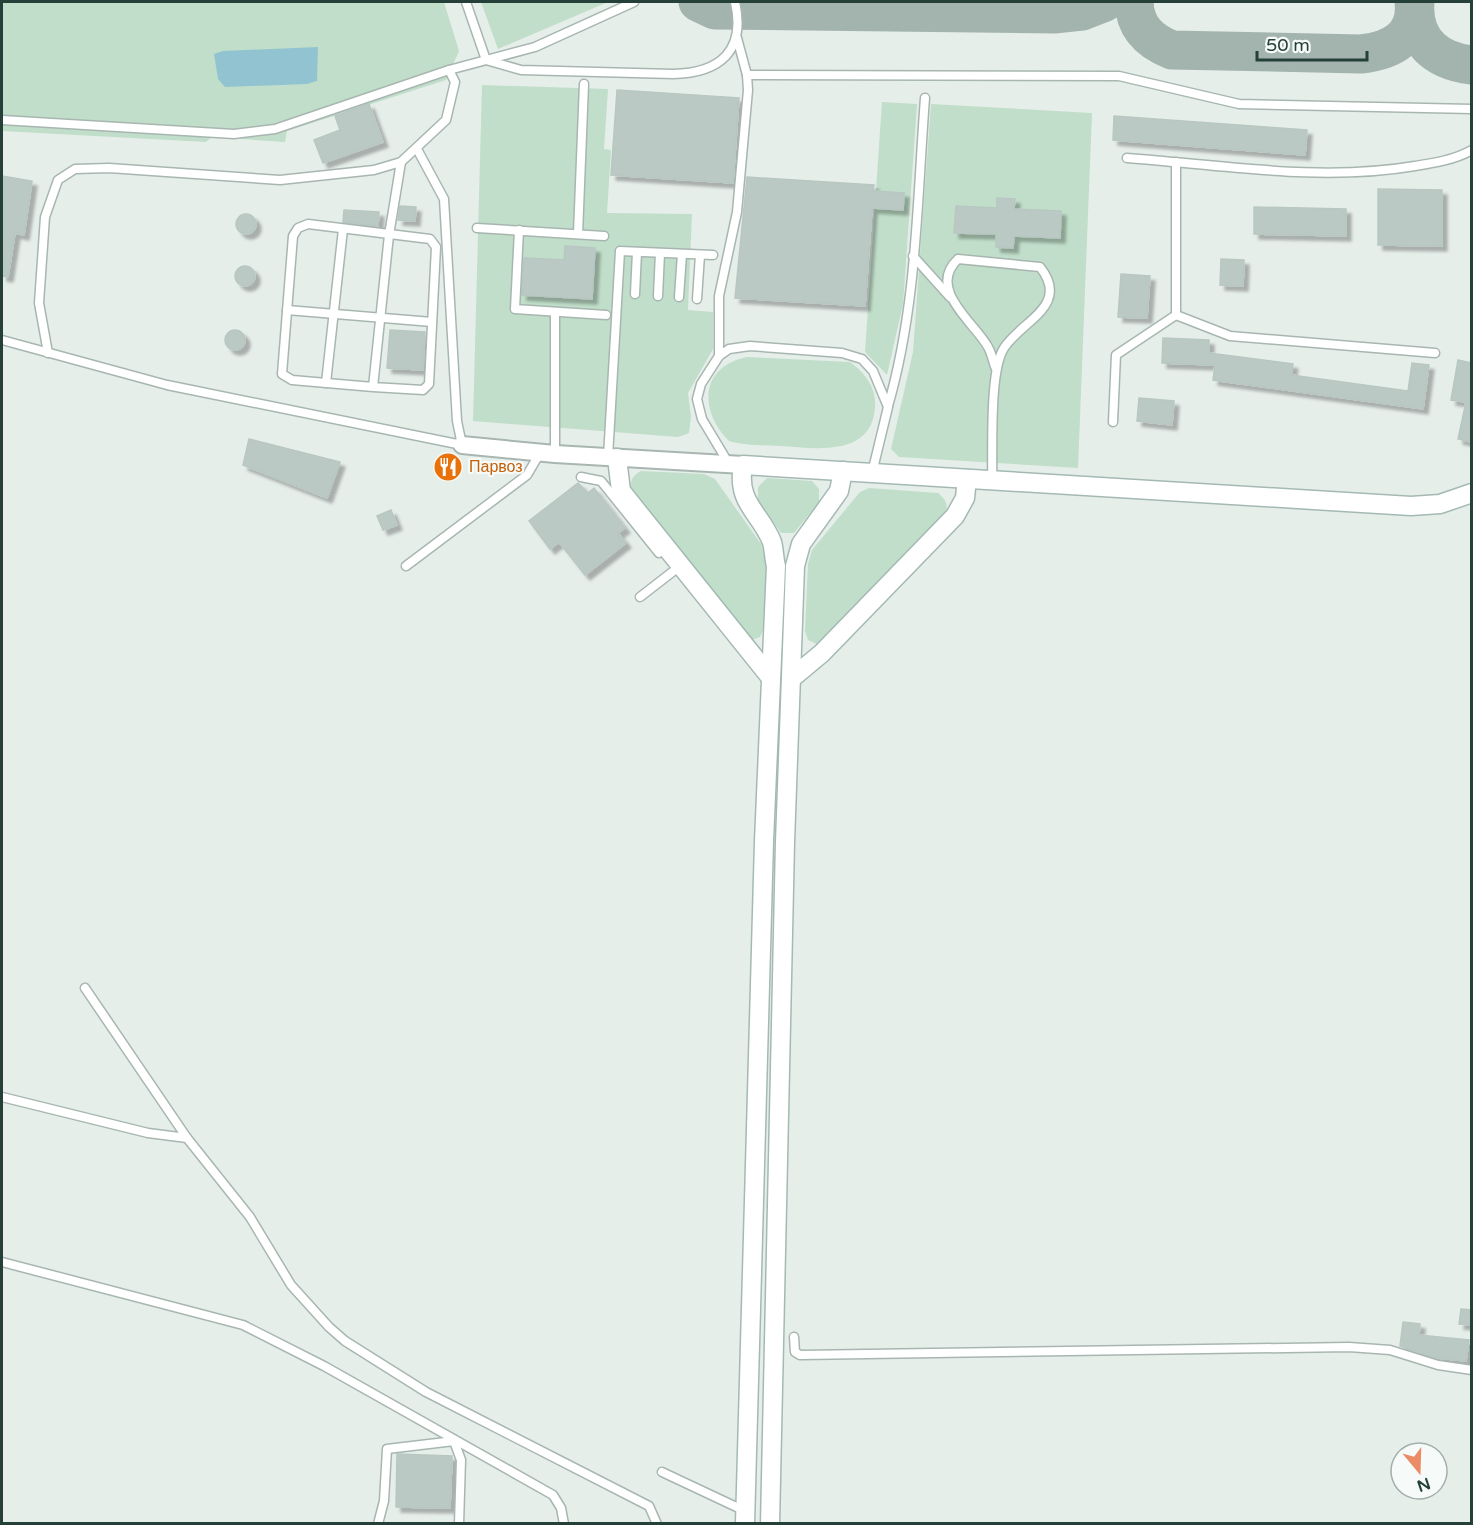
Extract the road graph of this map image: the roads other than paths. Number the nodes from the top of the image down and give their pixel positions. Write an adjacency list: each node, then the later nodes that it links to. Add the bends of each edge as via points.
1 (466, 2): 5 (lane)
2 (634, 2): 5 (lane, via 535,47)
3 (735, 2): 4 (lane)
4 (737, 38): 5 (lane, via 727,56 696,74 521,70); 7 (lane)
5 (486, 60): 6 (lane)
6 (449, 70): 11 (lane, via 275,129 234,134); 12 (lane, via 455,82 446,120)
7 (747, 75): 10 (lane, via 1119,76 1239,104); 44 (lane, via 737,212 718,296)
8 (584, 84): 20 (lane)
9 (925, 98): 28 (lane)
10 (1472, 109)
11 (2, 120)
12 (417, 149): 15 (lane); 50 (lane, via 444,199 457,421)
13 (1471, 151): 16 (lane, via 1446,161 1371,173)
14 (1127, 158): 16 (lane)
15 (401, 162): 21 (lane); 42 (lane, via 374,170 280,180 75,169 58,180 45,216 39,303)
16 (1176, 162): 38 (lane)
17 (477, 228): 19 (lane)
18 (343, 229): 21 (lane); 34 (lane, via 308,224 298,228 293,236); 36 (lane)
19 (519, 230): 20 (lane); 35 (lane, via 514,309)
20 (578, 234): 22 (lane)
21 (389, 235): 39 (lane); 40 (lane, via 430,240 436,248)
22 (604, 236)
23 (637, 252): 24 (lane); 29 (lane); 52 (lane, via 620,251)
24 (660, 253): 25 (lane); 30 (lane)
25 (682, 254): 26 (lane); 31 (lane)
26 (700, 255): 27 (lane); 33 (lane)
27 (713, 255)
28 (913, 256): 32 (lane); 48 (lane, via 901,359)
29 (635, 294)
30 (658, 296)
31 (679, 297)
32 (951, 298): 45 (lane, via 988,347); 45 (lane, via 948,280 958,259 1040,267 1049,278 1050,295 1041,312 1004,347)
33 (698, 299)
34 (288, 310): 36 (lane); 46 (lane, via 282,374 292,380)
35 (555, 312): 37 (lane); 51 (lane)
36 (334, 313): 39 (lane); 46 (lane)
37 (606, 315)
38 (1176, 315): 43 (lane, via 1230,336); 49 (lane, via 1116,355)
39 (381, 316): 40 (lane); 47 (lane)
40 (432, 322): 47 (lane, via 429,384 423,390)
41 (2, 340): 42 (lane)
42 (48, 353): 50 (lane, via 167,385)
43 (1435, 353)
44 (719, 356): 48 (lane, via 729,349 750,346 842,353 862,360 873,371); 53 (lane, via 701,384 697,399 702,419)
45 (996, 369): 58 (lane)
46 (326, 383): 47 (lane)
47 (374, 387)
48 (888, 407): 55 (lane)
49 (1113, 422)
50 (462, 445): 51 (street)
51 (548, 453): 52 (street); 62 (lane, via 527,475)
52 (613, 457): 53 (street); 61 (street, via 621,491)
53 (736, 465): 54 (street); 64 (street, via 744,498 772,542 776,566)
54 (843, 471): 55 (street); 65 (street, via 839,490 801,544 795,566)
55 (872, 473): 57 (street)
56 (580, 477): 60 (lane, via 601,481)
57 (967, 479): 58 (street); 65 (street, via 965,498 955,516)
58 (992, 480): 59 (street, via 1411,506 1440,504)
59 (1472, 493)
60 (659, 554)
61 (680, 566): 63 (lane); 64 (street)
62 (406, 567)
63 (640, 597)
64 (771, 678): 74 (street)
65 (792, 678): 79 (street)
66 (86, 988): 68 (lane)
67 (2, 1097): 68 (lane, via 148,1133)
68 (187, 1138): 78 (lane, via 250,1217 291,1285 345,1341 426,1392 649,1506)
69 (2, 1263): 72 (lane, via 243,1326 324,1366)
70 (794, 1337): 71 (lane, via 795,1352 800,1355 1349,1347 1390,1350 1438,1365)
71 (1472, 1370)
72 (454, 1441): 75 (lane, via 387,1449 384,1501); 76 (lane, via 461,1460); 77 (lane, via 553,1495)
73 (662, 1472): 74 (lane)
74 (746, 1517)
75 (378, 1524)
76 (459, 1524)
77 (564, 1524)
78 (657, 1524)
79 (770, 1524)

